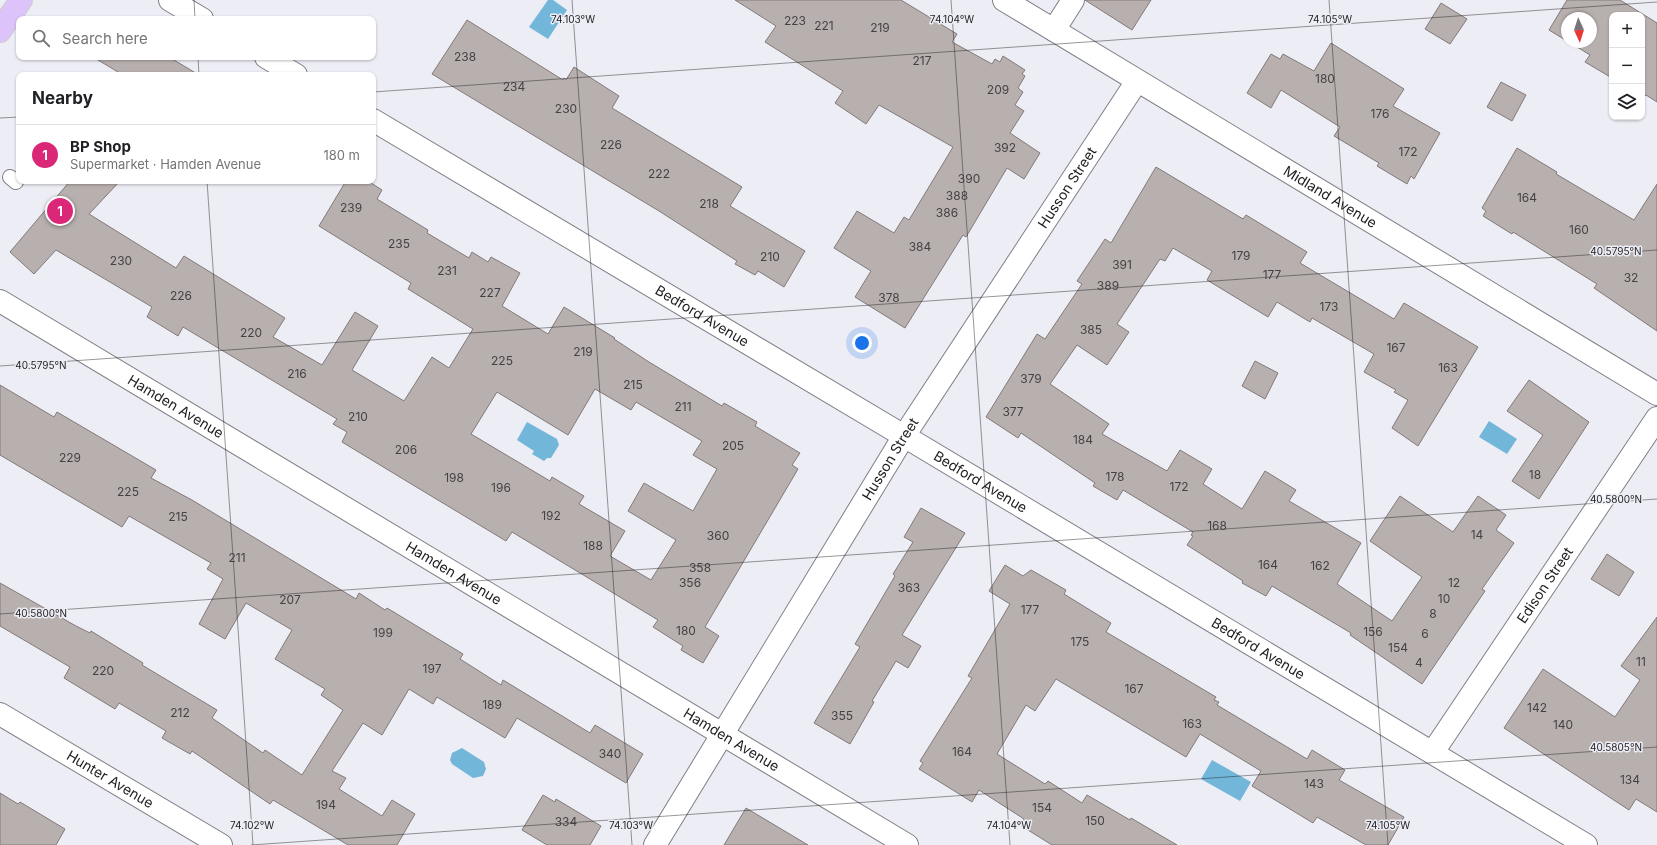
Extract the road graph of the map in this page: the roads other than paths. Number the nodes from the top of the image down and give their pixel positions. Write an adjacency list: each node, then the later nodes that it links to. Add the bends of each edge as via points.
1 (21, 0): 7 (main road)
2 (170, 0): 5 (street)
3 (1004, 0): 6 (street, Midland Avenue)
4 (1073, 0): 6 (street)
5 (197, 16)
6 (1054, 30): 10 (street, Midland Avenue)
7 (0, 31)
8 (271, 60): 9 (street)
9 (291, 72)
10 (1137, 81): 13 (street, Midland Avenue); 15 (street, Husson Street)
11 (376, 122): 15 (street, Bedford Avenue)
12 (0, 301): 17 (street, Hamden Avenue)
13 (1657, 394)
14 (1657, 418): 18 (street, Edison Street)
15 (904, 436): 17 (street, Husson Street); 18 (street, Bedford Avenue)
16 (0, 714): 19 (street, Hunter Avenue)
17 (723, 735): 20 (street, Husson Street); 21 (street, Hamden Avenue)
18 (1433, 752): 22 (street, Bedford Avenue)
19 (220, 845)
20 (654, 845)
21 (907, 845)
22 (1586, 845)

